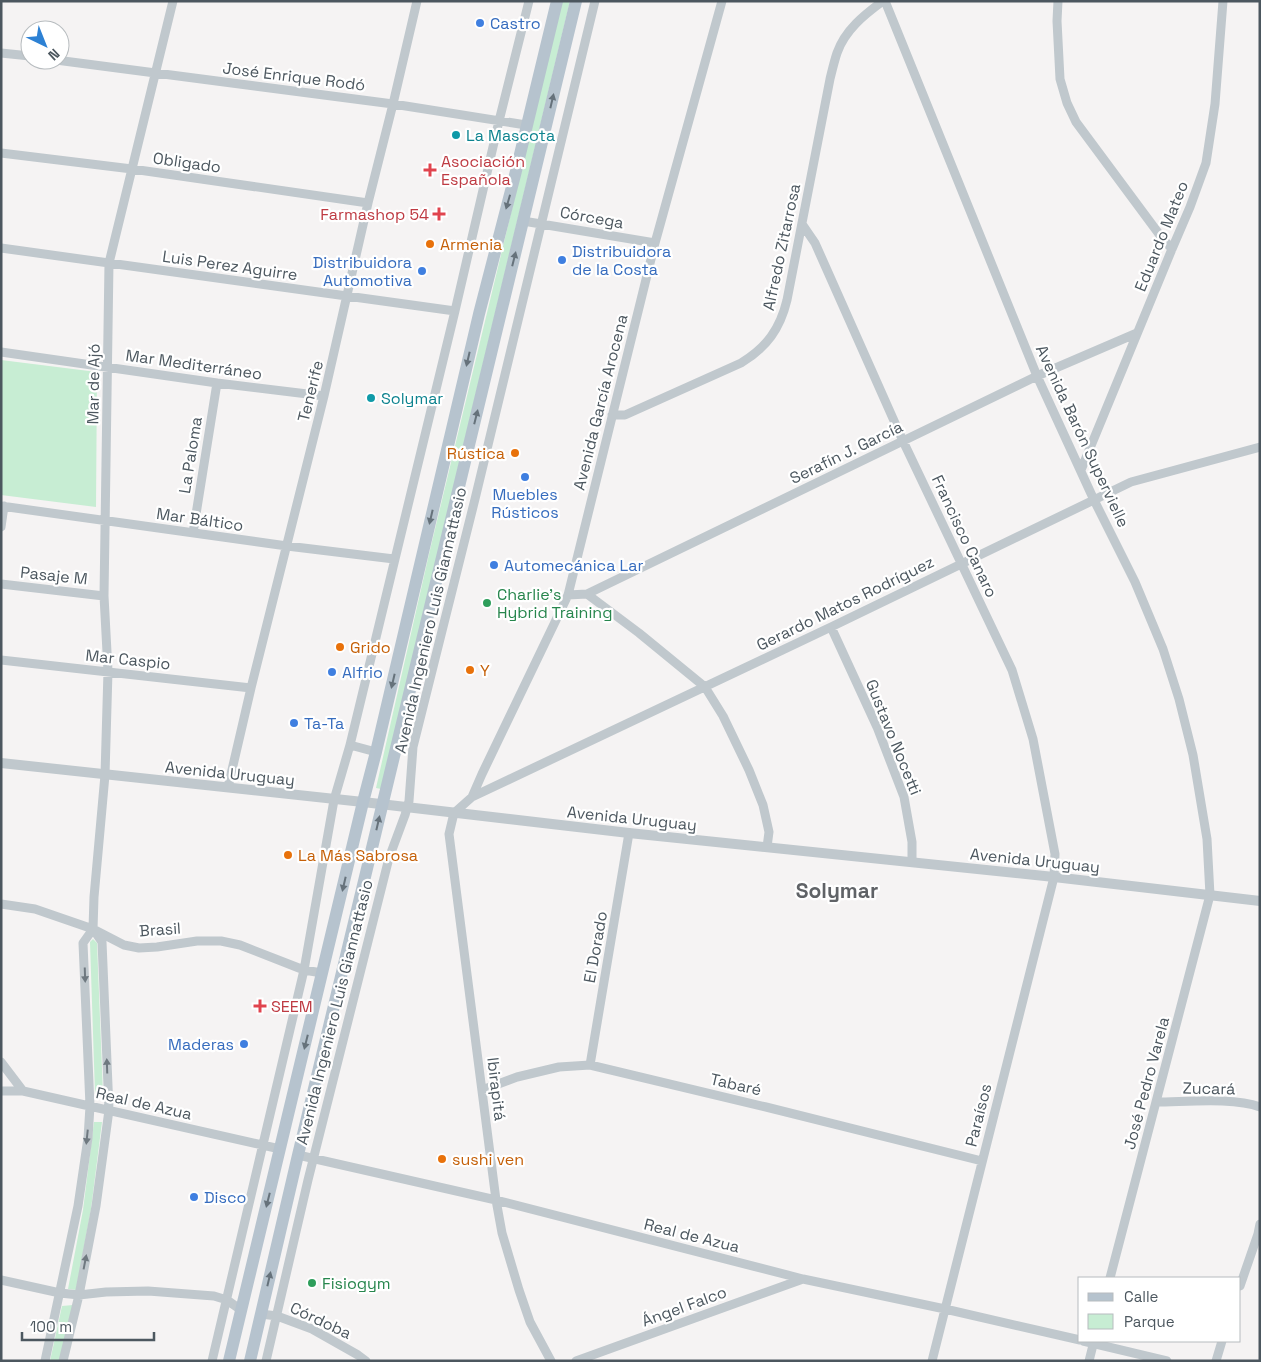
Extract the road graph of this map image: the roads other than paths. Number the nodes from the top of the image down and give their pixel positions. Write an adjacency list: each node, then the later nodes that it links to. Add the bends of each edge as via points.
1 (173, 1): 14 (street, Mar de Ajó)
2 (417, 1): 15 (street, Tenerife)
3 (529, 1): 16 (street)
4 (557, 1): 17 (main road, Avenida Ingeniero Luis Giannattasio)
5 (576, 1): 21 (main road, Avenida Ingeniero Luis Giannattasio, one-way to 5)
6 (595, 1): 22 (street, Avenida Ingeniero Luis Giannattasio)
7 (722, 1): 24 (street, Avenida García Arocena)
8 (884, 1): 23 (street, Alfredo Zitarrosa, via 850,30 837,52); 33 (street, Avenida Barón Supervielle)
9 (1058, 1): 26 (street, via 1060,79 1067,103 1076,122)
10 (1223, 1): 26 (street, Eduardo Mateo, via 1215,104 1206,162)
11 (1, 53): 12 (street)
12 (20, 55)
13 (70, 62): 14 (street, José Enrique Rodó)
14 (156, 73): 15 (street, José Enrique Rodó); 19 (street, Mar de Ajó)
15 (393, 104): 16 (street, José Enrique Rodó); 20 (street, Tenerife)
16 (499, 121): 17 (street, José Enrique Rodó); 29 (street)
17 (526, 125): 58 (main road, Avenida Ingeniero Luis Giannattasio, one-way to 58)
18 (1, 153): 19 (street, Obligado)
19 (132, 169): 20 (street, Obligado); 27 (street, Mar de Ajó)
20 (368, 203): 28 (street, Tenerife)
21 (523, 220): 22 (street, Córcega); 65 (main road, Avenida Ingeniero Luis Giannattasio, one-way to 21)
22 (542, 224): 24 (street, Córcega); 66 (street, Avenida Ingeniero Luis Giannattasio, via 413,748)
23 (802, 224): 36 (street, Alfredo Zitarrosa, via 784,313 762,348 741,363 638,410); 37 (street, Francisco Canaro, via 815,244)
24 (655, 243): 36 (street, Avenida García Arocena)
25 (1, 248): 27 (street, Luis Perez Aguirre)
26 (1172, 249): 30 (street, Eduardo Mateo)
27 (109, 263): 28 (street, Luis Perez Aguirre); 32 (street, Mar de Ajó)
28 (347, 297): 29 (street, Luis Perez Aguirre); 35 (street, Tenerife)
29 (456, 311): 46 (street)
30 (1137, 333): 33 (street, Serafín J. García); 39 (street, Eduardo Mateo)
31 (1, 352): 32 (street, Mar Mediterráneo)
32 (108, 368): 34 (street, Mar Mediterráneo); 42 (street, Mar de Ajó)
33 (1037, 376): 37 (street, Serafín J. García); 39 (street, Avenida Barón Supervielle)
34 (217, 383): 35 (street, Mar Mediterráneo); 44 (street, La Paloma)
35 (324, 396): 45 (street, Tenerife)
36 (612, 415): 50 (street, Avenida García Arocena)
37 (903, 442): 47 (street, Francisco Canaro); 49 (street, Serafín J. García)
38 (1260, 447): 40 (street, Gerardo Matos Rodríguez, via 1131,482)
39 (1081, 470): 40 (street, Avenida Barón Supervielle)
40 (1094, 500): 47 (street, Gerardo Matos Rodríguez); 72 (street, Avenida Barón Supervielle, via 1135,582 1180,699 1207,839)
41 (3, 506): 42 (street, Mar Báltico); 43 (street)
42 (106, 520): 44 (street, Mar Báltico); 51 (street, Mar de Ajó)
43 (1, 527)
44 (193, 533): 45 (street, Mar Báltico)
45 (287, 546): 46 (street, Mar Báltico); 56 (street, Tenerife)
46 (394, 559): 57 (street)
47 (961, 564): 52 (street, Gerardo Matos Rodríguez); 71 (street, Francisco Canaro, via 1012,670 1034,739 1055,854)
48 (1, 584): 51 (street, Pasaje M)
49 (587, 594): 50 (street, Serafín J. García); 55 (street)
50 (568, 595): 62 (street, Avenida García Arocena)
51 (104, 596): 54 (street, Mar de Ajó)
52 (831, 627): 55 (street, Gerardo Matos Rodríguez); 70 (street, Gustavo Nocetti, via 877,727 904,797)
53 (1, 660): 54 (street, Mar Caspio)
54 (108, 671): 56 (street, Mar Caspio); 60 (street, Mar de Ajó)
55 (704, 687): 62 (street, Gerardo Matos Rodríguez); 69 (street, via 723,716 763,805 769,832)
56 (252, 688): 61 (street, Tenerife)
57 (350, 745): 58 (street); 63 (street)
58 (376, 752): 64 (main road, Avenida Ingeniero Luis Giannattasio)
59 (1, 763): 60 (street, Avenida Uruguay)
60 (105, 775): 61 (street, Avenida Uruguay); 75 (street, Mar de Ajó)
61 (228, 788): 63 (street, Avenida Uruguay)
62 (472, 798): 67 (street, Gerardo Matos Rodríguez)
63 (334, 800): 64 (street, Avenida Uruguay); 76 (street)
64 (363, 802): 65 (street, Avenida Uruguay); 77 (main road, Avenida Ingeniero Luis Giannattasio, one-way to 77)
65 (382, 805): 66 (street, Avenida Uruguay); 89 (main road, Avenida Ingeniero Luis Giannattasio, one-way to 65)
66 (408, 808): 67 (street, Avenida Uruguay); 90 (street, Avenida Ingeniero Luis Giannattasio, via 389,858)
67 (454, 813): 68 (street, Avenida Uruguay); 81 (street, Ibirapitá, via 449,834)
68 (629, 834): 69 (street, Avenida Uruguay); 79 (street, El Dorado)
69 (767, 847): 70 (street, Avenida Uruguay)
70 (912, 862): 71 (street, Avenida Uruguay)
71 (1054, 877): 72 (street, Avenida Uruguay); 91 (street, Paraísos)
72 (1210, 895): 73 (street, Avenida Uruguay); 83 (street, José Pedro Varela)
73 (1260, 901)
74 (1, 904): 75 (street, Brasil, via 35,909)
75 (93, 929): 76 (street, Brasil, via 124,945 139,948 221,941); 84 (street, one-way to 84, via 83,943); 86 (street, one-way to 75, via 102,942)
76 (304, 970): 77 (street, Brasil); 87 (street)
77 (322, 973): 88 (main road, Avenida Ingeniero Luis Giannattasio, one-way to 88)
78 (1, 1062): 80 (street)
79 (590, 1065): 81 (street, Tabaré, via 559,1067); 91 (street, Tabaré)
80 (23, 1090): 82 (street, Real de Azua); 84 (street, Real de Azua)
81 (482, 1090): 92 (street, Ibirapitá)
82 (1, 1091)
83 (1156, 1102): 85 (street, Zucará, via 1224,1101); 94 (street, José Pedro Varela)
84 (90, 1106): 86 (street, Real de Azua); 98 (street, one-way to 98, via 78,1206)
85 (1260, 1107)
86 (109, 1110): 87 (street, Real de Azua); 99 (street, one-way to 86, via 96,1206)
87 (262, 1145): 88 (street, Real de Azua); 100 (street)
88 (280, 1149): 102 (main road, Avenida Ingeniero Luis Giannattasio, one-way to 102)
89 (298, 1155): 90 (street, Real de Azua); 103 (main road, Avenida Ingeniero Luis Giannattasio, one-way to 89)
90 (313, 1158): 92 (street, Real de Azua); 104 (street, Avenida Ingeniero Luis Giannattasio)
91 (982, 1161): 101 (street, Paraísos)
92 (496, 1200): 95 (street, Real de Azua); 115 (street, Ibirapitá, via 519,1290 530,1322)
93 (1260, 1224): 97 (street)
94 (1110, 1277)
95 (803, 1279): 101 (street, Real de Azua); 116 (street, Ángel Falco)
96 (1, 1280): 98 (street)
97 (1241, 1283)
98 (60, 1293): 99 (street); 108 (street)
99 (79, 1295): 100 (street, via 148,1291 214,1296); 109 (street)
100 (227, 1300): 102 (street); 110 (street)
101 (946, 1309): 105 (street, Real de Azua); 117 (street, Paraísos)
102 (241, 1310): 111 (main road, Avenida Ingeniero Luis Giannattasio)
103 (261, 1314): 104 (street, Córdoba); 112 (main road, Avenida Ingeniero Luis Giannattasio)
104 (277, 1316): 113 (street, Avenida Ingeniero Luis Giannattasio); 114 (street, Córdoba, via 312,1330)
105 (1078, 1339)
106 (1093, 1342): 118 (street); 119 (street, Real de Azua)
107 (1222, 1342): 120 (street)
108 (45, 1361)
109 (63, 1361)
110 (212, 1361)
111 (229, 1361)
112 (250, 1361)
113 (266, 1361)
114 (366, 1361)
115 (551, 1361)
116 (576, 1361)
117 (932, 1361)
118 (1089, 1361)
119 (1167, 1361)
120 (1216, 1361)

